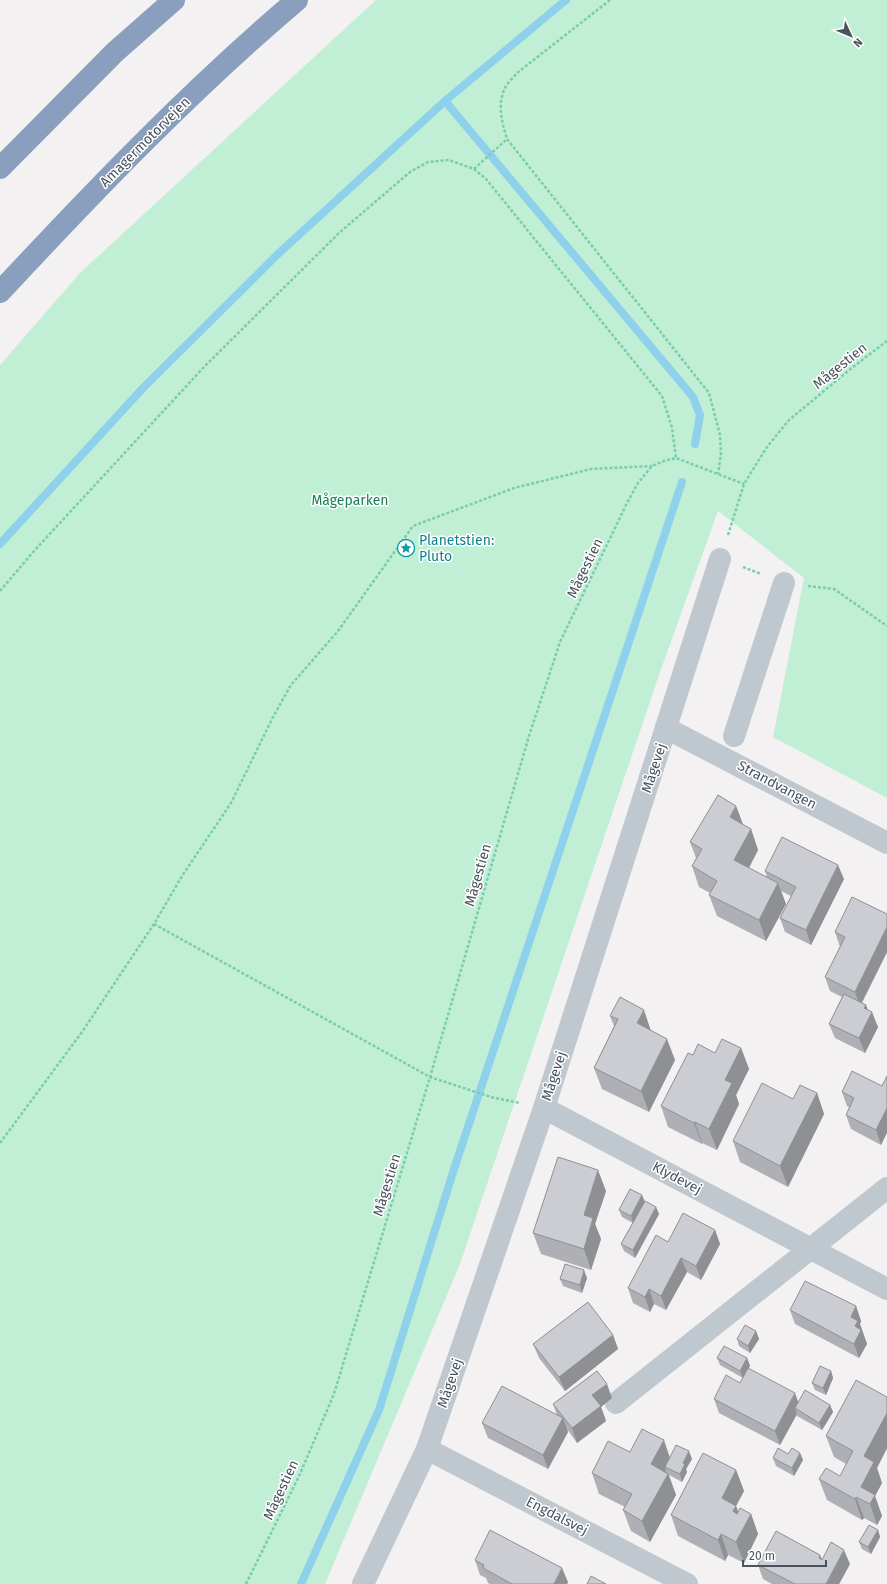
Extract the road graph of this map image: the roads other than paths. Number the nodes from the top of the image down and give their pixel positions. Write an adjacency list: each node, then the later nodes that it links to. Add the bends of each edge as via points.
1 (174, 0): 3 (highway, via 115,52)
2 (297, 0): 4 (highway, Amagermotorvejen, via 175,110)
3 (0, 168)
4 (0, 292)
5 (720, 559): 7 (street, Mågevej)
6 (784, 583): 8 (street)
7 (666, 728): 9 (street, Strandvangen); 10 (street, Mågevej)
8 (734, 736)
9 (887, 843)
10 (544, 1108): 12 (street, Klydevej); 15 (street, Mågevej)
11 (887, 1188): 12 (street)
12 (810, 1248): 13 (street, Klydevej); 14 (street)
13 (887, 1289)
14 (616, 1403)
15 (427, 1449): 16 (street, Mågevej); 17 (street, Engdalsvej)
16 (363, 1584)
17 (687, 1584)

